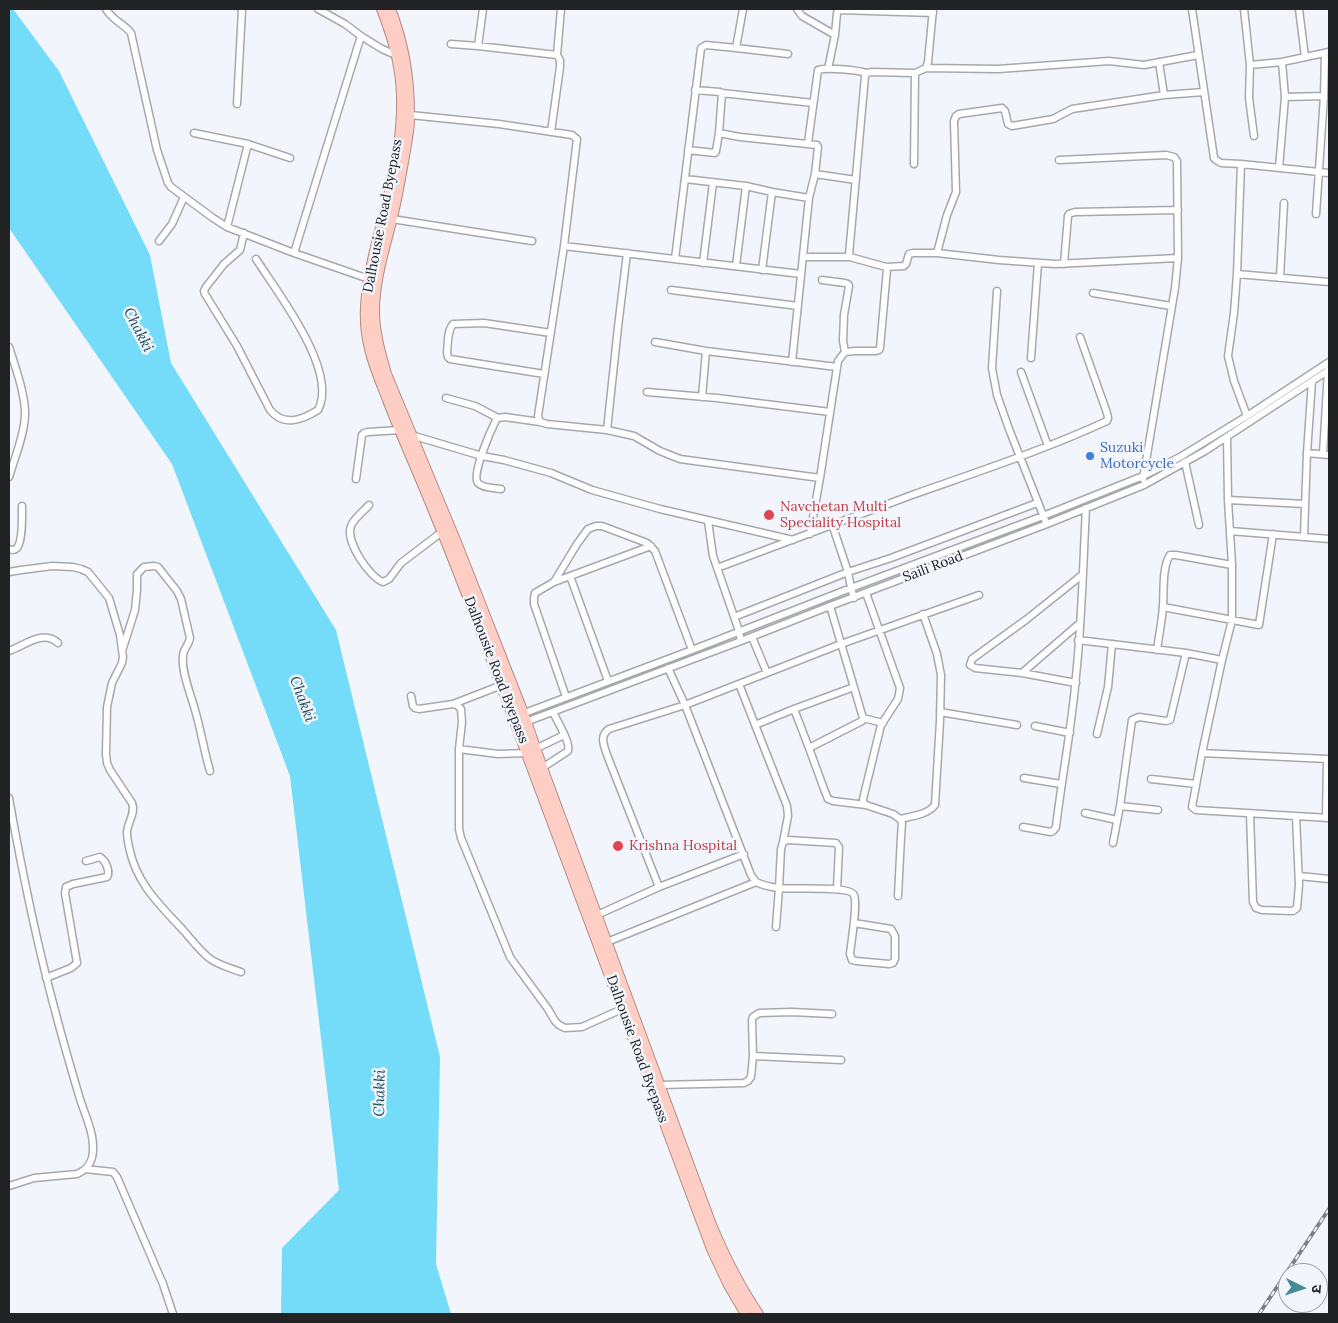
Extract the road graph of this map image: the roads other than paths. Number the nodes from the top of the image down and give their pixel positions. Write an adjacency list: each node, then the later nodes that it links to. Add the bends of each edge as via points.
1 (106, 9): 61 (street, via 130,33 159,158 168,183)
2 (242, 9): 39 (street)
3 (318, 9): 15 (street)
4 (382, 9): 21 (highway, Dalhousie Road Byepass)
5 (390, 9): 40 (highway, via 404,55)
6 (483, 9): 17 (street)
7 (560, 9): 22 (street)
8 (743, 9): 18 (street)
9 (797, 9): 14 (street, via 802,16)
10 (1192, 9): 23 (street)
11 (1244, 9): 27 (street)
12 (1299, 9): 24 (street)
13 (933, 11): 14 (street, via 839,10); 28 (street)
14 (835, 35): 29 (street)
15 (361, 36): 21 (street); 72 (street)
16 (451, 44): 17 (street)
17 (478, 46): 22 (street)
18 (736, 48): 20 (street); 32 (street, via 706,45 701,48)
19 (1327, 52): 24 (street); 36 (street)
20 (788, 54)
21 (396, 55): 89 (highway, Dalhousie Road Byepass, via 401,83 400,130)
22 (557, 55): 41 (street, via 560,67)
23 (1198, 55): 25 (street); 33 (street)
24 (1305, 57): 26 (street)
25 (1159, 62): 28 (street, via 1144,65 1109,61 998,69); 35 (street)
26 (1282, 62): 27 (street); 37 (street)
27 (1250, 65): 44 (street)
28 (926, 68): 30 (street)
29 (828, 69): 31 (street); 38 (street, via 818,70)
30 (915, 72): 31 (street); 50 (street)
31 (867, 73): 57 (street)
32 (695, 90): 34 (street); 47 (street)
33 (1204, 92): 35 (street); 51 (street, via 1214,158 1221,163)
34 (722, 93): 38 (street); 43 (street)
35 (1164, 95): 74 (street, via 1072,109 1053,119 1012,126 1002,108 956,116 956,192)
36 (1324, 96): 37 (street); 53 (street)
37 (1285, 97): 52 (street)
38 (813, 103): 46 (street)
39 (237, 104)
40 (410, 115): 41 (street); 66 (highway)
41 (551, 132): 71 (street, via 572,135 577,139)
42 (194, 133): 45 (street)
43 (719, 133): 46 (street); 47 (street, via 715,153)
44 (1254, 136)
45 (248, 144): 48 (street); 67 (street)
46 (808, 144): 55 (street, via 818,147)
47 (688, 150): 56 (street)
48 (290, 158)
49 (1058, 160): 64 (street, via 1172,156 1177,161)
50 (914, 164)
51 (1242, 164): 52 (street); 87 (street)
52 (1280, 168): 53 (street)
53 (1318, 172): 54 (street); 65 (street)
54 (1329, 173)
55 (815, 174): 57 (street); 62 (street)
56 (685, 179): 58 (street); 79 (street)
57 (856, 180): 76 (street)
58 (713, 182): 59 (street); 80 (street)
59 (746, 186): 60 (street); 83 (street)
60 (772, 192): 62 (street); 85 (street)
61 (184, 197): 67 (street); 69 (street, via 172,224)
62 (809, 198): 75 (street)
63 (1284, 203): 88 (street)
64 (1178, 210): 77 (street); 82 (street, via 1069,214)
65 (1316, 214)
66 (392, 219): 70 (street); 121 (highway, via 377,284 374,324 386,374)
67 (227, 227): 68 (street)
68 (244, 233): 72 (street); 78 (street, via 240,250 224,264 204,291 270,410 285,421 303,417 318,410 321,375 303,331)
69 (159, 241)
70 (532, 241)
71 (564, 246): 73 (street); 97 (street)
72 (294, 253): 89 (street)
73 (627, 253): 79 (street); 120 (street)
74 (937, 253): 81 (street); 84 (street, via 911,253 904,266)
75 (803, 257): 76 (street); 86 (street)
76 (850, 257): 84 (street)
77 (1178, 258): 82 (street); 96 (street)
78 (256, 259)
79 (675, 259): 80 (street)
80 (703, 262): 83 (street)
81 (1038, 263): 82 (street); 103 (street)
82 (1064, 264)
83 (736, 266): 85 (street)
84 (886, 266): 102 (street, via 880,348 876,351)
85 (762, 270): 86 (street)
86 (801, 274): 95 (street)
87 (1237, 274): 88 (street); 116 (street, via 1228,356)
88 (1280, 278): 91 (street)
89 (369, 279): 119 (highway, Dalhousie Road Byepass, via 365,308 371,356)
90 (822, 280): 102 (street, via 849,286 844,315)
91 (1329, 282)
92 (671, 290): 95 (street)
93 (997, 290): 127 (street, via 993,378)
94 (1093, 293): 96 (street)
95 (798, 306): 104 (street)
96 (1172, 306): 129 (street)
97 (551, 333): 110 (street); 110 (street, via 484,323 453,324 450,331 447,353 450,359)
98 (1080, 337): 123 (street, via 1108,418)
99 (655, 342): 101 (street)
100 (9, 347): 106 (street)
101 (706, 351): 104 (street); 113 (street)
102 (845, 352): 107 (street)
103 (1031, 358)
104 (792, 362): 107 (street)
105 (1329, 362): 116 (street)
106 (11, 365): 130 (street, via 24,402 25,416)
107 (837, 367): 115 (street)
108 (1329, 370): 111 (street, Saili Road); 125 (street)
109 (1021, 372): 123 (street)
110 (544, 374): 118 (street)
111 (1312, 381): 122 (street, Saili Road); 124 (street)
112 (647, 392): 113 (street)
113 (702, 397): 115 (street)
114 (446, 398): 117 (street, via 475,406)
115 (830, 412): 131 (street)
116 (1247, 416): 129 (street)
117 (498, 418): 118 (street); 126 (street)
118 (540, 422): 120 (street)
119 (400, 430): 132 (street, via 362,435); 147 (highway, Dalhousie Road Byepass)
120 (607, 430): 131 (street, via 634,436 680,459)
121 (411, 435): 126 (street); 202 (highway, via 457,545)
122 (1227, 437): 128 (street, Saili Road); 135 (street)
123 (1048, 446): 127 (street)
124 (1308, 453): 125 (street); 137 (street)
125 (1326, 455)
126 (482, 456): 134 (street, via 476,480 481,485); 142 (street, via 551,473 598,492 660,510)
127 (1020, 457): 136 (street); 143 (street)
128 (1185, 462): 133 (street, Saili Road); 145 (street)
129 (1143, 476): 133 (street); 141 (street)
130 (9, 477)
131 (820, 478): 148 (street)
132 (356, 479)
133 (1144, 485): 140 (street, Saili Road)
134 (501, 489)
135 (1228, 500): 137 (street); 146 (street)
136 (1037, 503): 141 (street); 158 (street)
137 (1305, 504): 150 (street)
138 (369, 505): 147 (street, via 352,524 350,532 356,553 367,569 383,582 401,563)
139 (22, 506): 154 (street, via 22,532 16,548)
140 (1086, 508): 144 (street, Saili Road); 159 (street)
141 (1043, 516): 144 (street); 162 (street)
142 (708, 520): 152 (street); 156 (street)
143 (832, 524): 148 (street); 158 (street)
144 (1046, 524): 163 (street, Saili Road)
145 (1199, 525)
146 (1230, 530): 149 (street); 155 (street)
147 (442, 531): 192 (highway, Dalhousie Road Byepass)
148 (810, 534): 152 (street)
149 (1273, 534): 150 (street); 170 (street, via 1259,625)
150 (1304, 536): 151 (street)
151 (1329, 539)
152 (793, 540): 156 (street)
153 (651, 546): 160 (street); 161 (street, via 602,526 592,527 577,544); 181 (street)
154 (9, 549)
155 (1232, 565): 167 (street, via 1170,555 1165,569); 170 (street)
156 (717, 568): 169 (street)
157 (9, 572): 180 (street, via 67,566 88,572 110,598)
158 (848, 572): 162 (street); 169 (street)
159 (1082, 575): 171 (street); 188 (street, via 970,662 970,666 975,668)
160 (570, 576): 161 (street); 189 (street)
161 (554, 582): 195 (street, via 535,593 534,604)
162 (851, 588): 165 (street); 173 (street)
163 (866, 593): 165 (street, Saili Road); 172 (street)
164 (979, 595): 168 (street)
165 (854, 598): 166 (street, Saili Road)
166 (830, 606): 174 (street, Saili Road); 178 (street)
167 (1163, 607): 170 (street); 182 (street)
168 (924, 614): 172 (street); 200 (street, via 940,665)
169 (734, 617): 173 (street)
170 (1232, 620): 185 (street)
171 (1080, 622): 175 (street); 188 (street)
172 (880, 630): 178 (street); 203 (street, via 900,688 898,699)
173 (739, 631): 176 (street); 181 (street)
174 (752, 637): 176 (street, Saili Road); 187 (street)
175 (1078, 640): 179 (street); 190 (street)
176 (741, 642): 186 (street, Saili Road)
177 (58, 643): 183 (street, via 50,638 39,638)
178 (841, 644): 187 (street); 193 (street)
179 (1112, 644): 182 (street); 209 (street, via 1108,687)
180 (122, 650): 216 (street, via 135,610 137,574 144,567 158,567 177,592 183,606 190,638 182,656 183,667); 247 (street, via 122,664 112,683 106,706 106,754 110,770 134,808 127,833 130,855 141,881 209,958)
181 (692, 650): 189 (street)
182 (1157, 650): 184 (street)
183 (9, 651)
184 (1186, 653): 185 (street); 223 (street, via 1170,720 1139,717 1132,720)
185 (1222, 660): 213 (street)
186 (668, 668): 197 (street); 199 (street, Saili Road)
187 (766, 672): 191 (street)
188 (1022, 673): 190 (street)
189 (608, 681): 195 (street)
190 (1076, 683): 207 (street)
191 (739, 684): 197 (street); 204 (street)
192 (502, 685): 196 (street); 202 (highway, Dalhousie Road Byepass)
193 (854, 687): 198 (street); 201 (street)
194 (412, 696): 196 (street, via 415,708)
195 (566, 697): 202 (street)
196 (453, 704): 211 (street, via 461,709 462,714)
197 (684, 705): 234 (street); 239 (street, via 608,729 603,736 606,755)
198 (794, 709): 204 (street); 210 (street)
199 (553, 712): 202 (street, Saili Road); 208 (street)
200 (940, 712): 205 (street); 229 (street, via 935,805 920,814)
201 (863, 718): 203 (street); 210 (street)
202 (520, 719): 212 (highway, Dalhousie Road Byepass)
203 (882, 723): 222 (street, via 864,794)
204 (755, 725): 232 (street, via 788,811)
205 (1017, 725)
206 (1035, 726): 207 (street)
207 (1070, 733): 219 (street)
208 (564, 734): 212 (street); 215 (street, via 568,751)
209 (1097, 734)
210 (809, 748): 222 (street, via 828,799)
211 (459, 749): 212 (street, via 498,754); 249 (street, via 460,838 510,957 554,1021 565,1028 582,1027)
212 (531, 751): 215 (highway); 249 (highway, Dalhousie Road Byepass)
213 (1202, 753): 214 (street); 220 (street)
214 (1328, 759): 228 (street)
215 (542, 768): 243 (highway)
216 (210, 771)
217 (1024, 778): 219 (street)
218 (1151, 779): 220 (street)
219 (1061, 784): 231 (street, via 1053,831)
220 (1196, 784): 226 (street, via 1194,809)
221 (9, 798): 248 (street, via 28,904)
222 (866, 805): 229 (street)
223 (1120, 806): 224 (street); 230 (street)
224 (1158, 810)
225 (1085, 813): 230 (street)
226 (1250, 813): 227 (street); 236 (street, via 1254,905 1259,909 1295,910)
227 (1296, 816): 228 (street); 236 (street)
228 (1328, 818)
229 (900, 819): 242 (street)
230 (1117, 820): 233 (street)
231 (1022, 827)
232 (783, 842): 240 (street); 241 (street, via 836,843 839,848)
233 (1113, 843)
234 (744, 854): 238 (street); 239 (street)
235 (86, 861): 248 (street, via 100,857 108,875 66,887 77,963)
236 (1299, 876): 237 (street)
237 (1329, 879)
238 (756, 882): 240 (street); 246 (street)
239 (659, 887): 243 (street)
240 (780, 888): 241 (street); 245 (street)
241 (836, 889): 244 (street, via 854,893)
242 (898, 896)
243 (597, 915): 246 (highway)
244 (854, 923): 244 (street, via 852,960 893,963 894,936 891,929)
245 (776, 927)
246 (606, 942): 253 (highway)
247 (240, 972)
248 (46, 978): 254 (street, via 92,1136 93,1151)
249 (622, 1009): 257 (highway, Dalhousie Road Byepass, via 712,1250)
250 (832, 1014): 251 (street, via 756,1014 752,1020)
251 (752, 1056): 252 (street); 253 (street, via 751,1077 744,1083)
252 (841, 1060)
253 (660, 1085): 258 (highway, via 723,1252)
254 (85, 1169): 255 (street, via 77,1174 34,1178); 256 (street, via 113,1172 117,1177)
255 (9, 1186)
256 (173, 1314)
257 (746, 1314)
258 (758, 1314)

